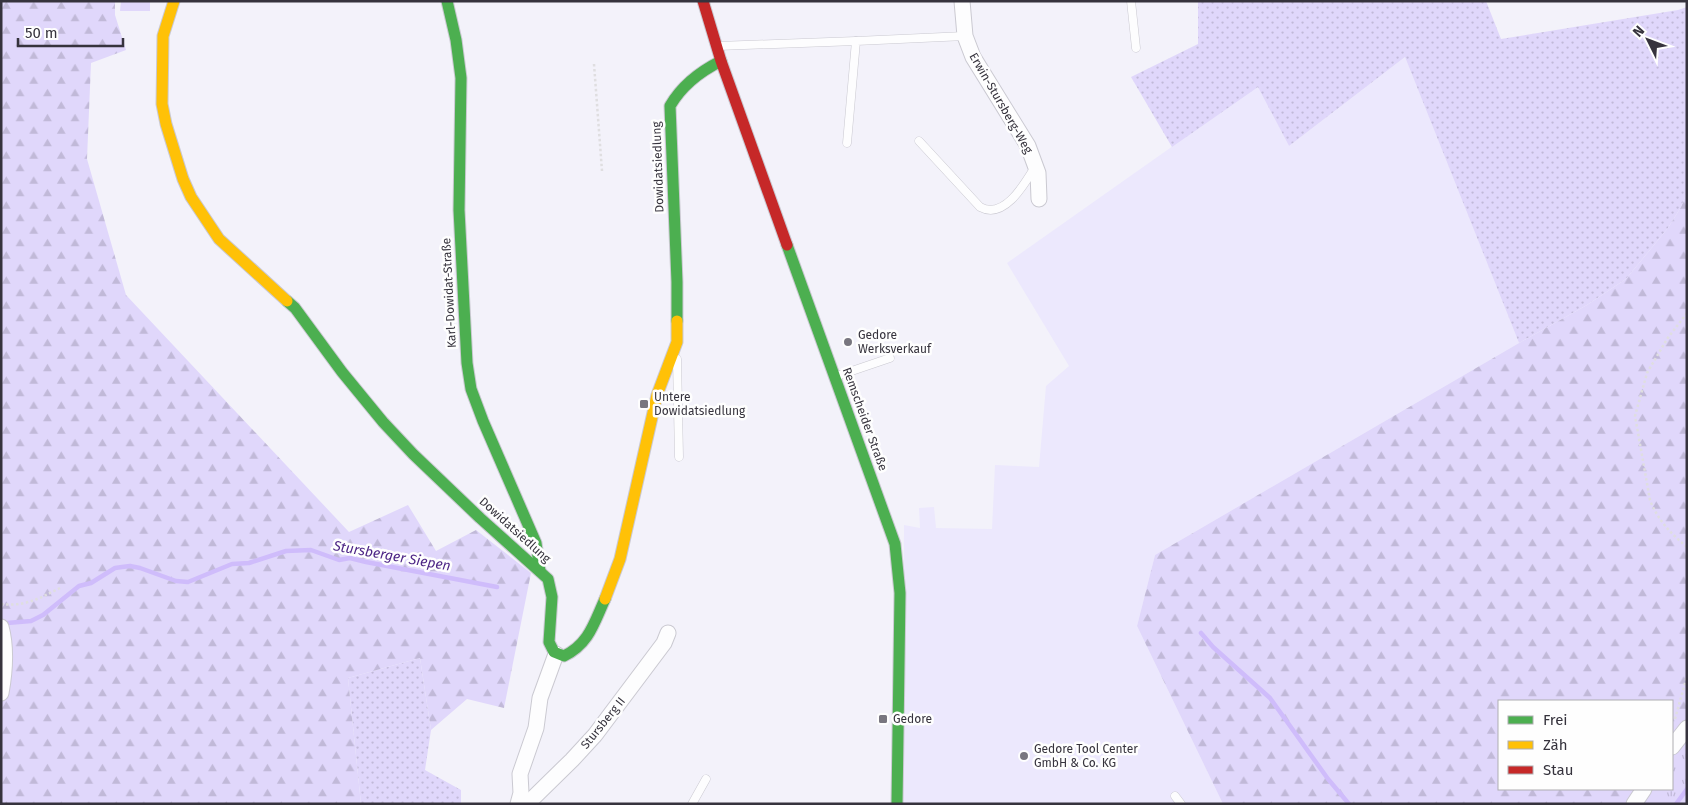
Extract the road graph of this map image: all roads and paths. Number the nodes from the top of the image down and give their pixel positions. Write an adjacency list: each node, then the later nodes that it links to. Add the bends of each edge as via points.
1 (174, 1): 23 (street, Dowidatsiedlung, via 163,36 162,104 183,179 208,224 236,256 295,308 382,422 480,518)
2 (447, 1): 23 (street, Karl-Dowidat-Straße, via 461,78 459,210 467,363 482,421 536,543)
3 (704, 1): 8 (street, Remscheider Straße)
4 (962, 1): 6 (street, Erwin-Stursberg-Weg)
5 (1131, 1): 9 (lane)
6 (965, 36): 7 (lane); 14 (street, Erwin-Stursberg-Weg, via 973,57 1028,146)
7 (856, 41): 8 (lane); 13 (lane)
8 (716, 46): 10 (street, Remscheider Straße)
9 (1136, 48)
10 (721, 61): 18 (street, Dowidatsiedlung, via 704,68 692,78 670,106); 20 (street, Remscheider Straße)
11 (594, 64): 15 (path)
12 (919, 141): 14 (lane, via 986,210 1001,207 1018,194)
13 (847, 143)
14 (1036, 166): 16 (street, Erwin-Stursberg-Weg)
15 (602, 171)
16 (1039, 199)
17 (1687, 313): 22 (path, via 1647,373 1635,416 1653,509)
18 (677, 342): 21 (lane); 28 (street, Dowidatsiedlung, via 657,395 620,559 608,592 586,639 576,650 564,656)
19 (890, 358): 20 (lane)
20 (835, 377): 40 (street, Remscheider Straße, via 895,544 900,593)
21 (679, 457)
22 (1687, 547)
23 (540, 571): 28 (street, Dowidatsiedlung, via 552,588 548,640)
24 (60, 588): 25 (path, via 29,603)
25 (1, 604)
26 (1, 627): 30 (street, via 5,661)
27 (668, 633): 38 (street, Stursberg II, via 664,643 595,735)
28 (556, 654): 37 (street, via 540,698 536,728 520,774)
29 (1687, 676): 31 (path)
30 (1, 693)
31 (1673, 724)
32 (1687, 728): 33 (street)
33 (1673, 745)
34 (706, 780): 39 (lane)
35 (1643, 790): 42 (street)
36 (1175, 796): 41 (lane)
37 (518, 804)
38 (527, 804)
39 (692, 804)
40 (897, 804)
41 (1181, 804)
42 (1634, 804)

